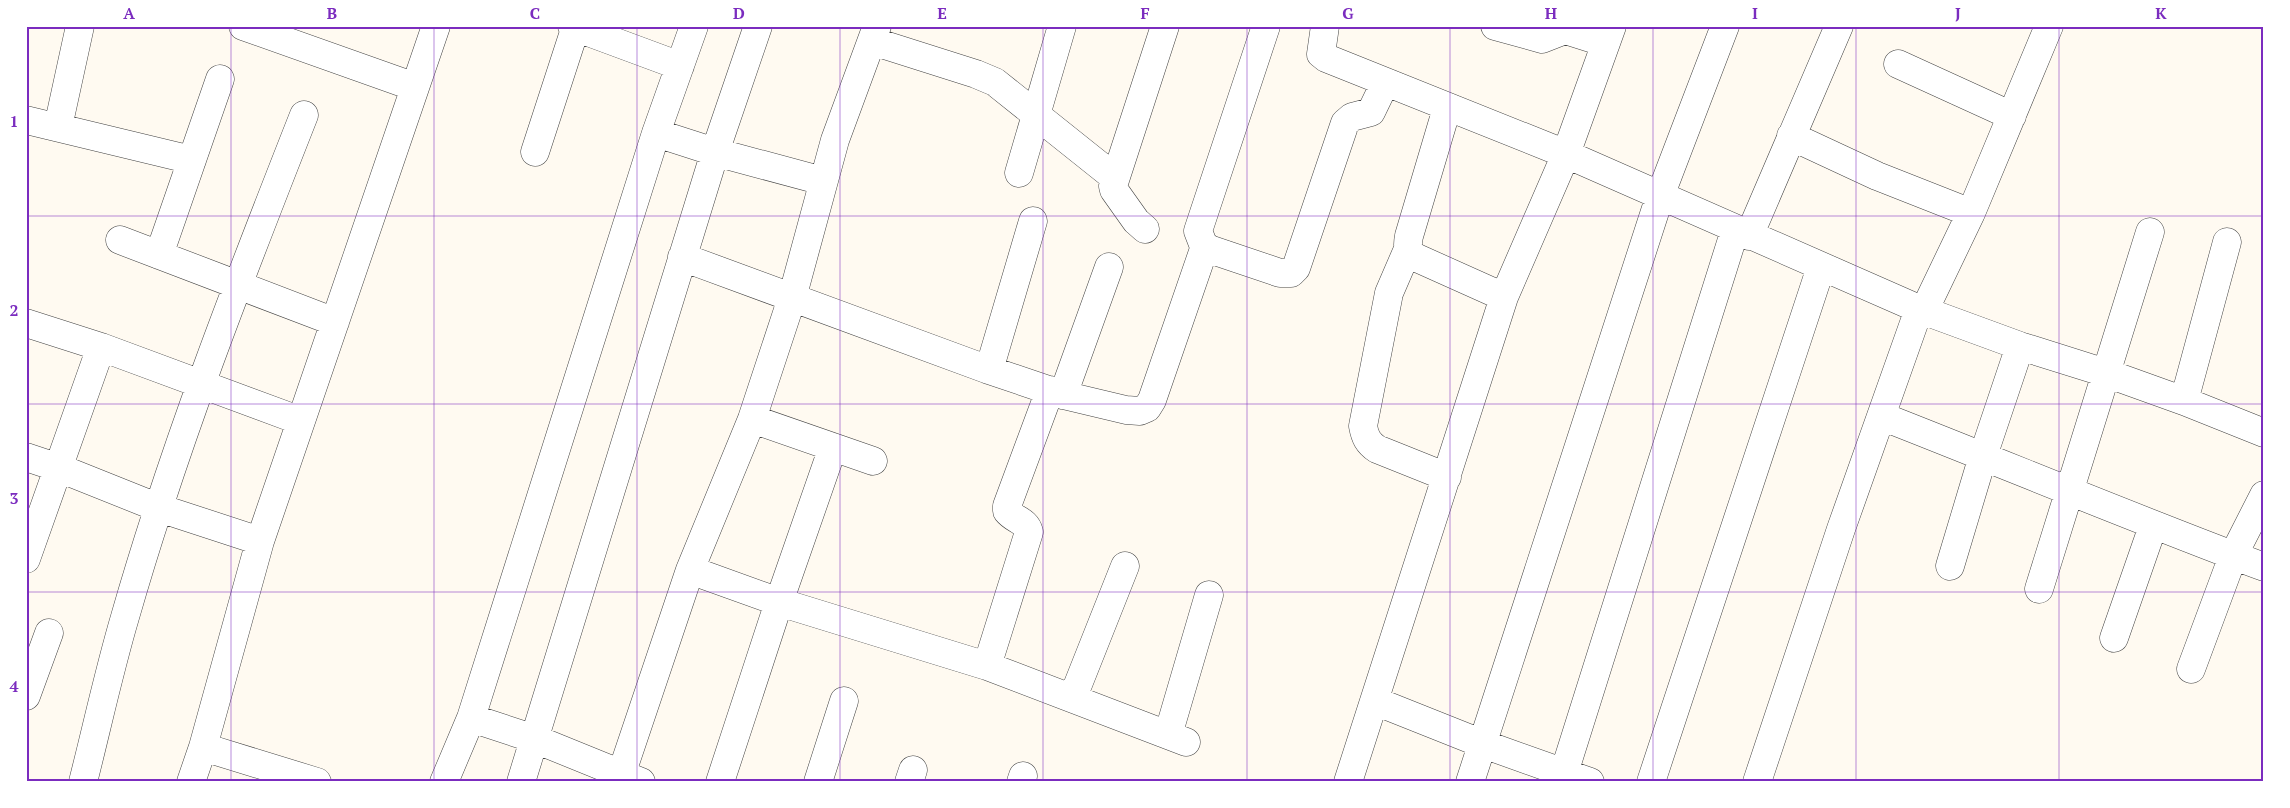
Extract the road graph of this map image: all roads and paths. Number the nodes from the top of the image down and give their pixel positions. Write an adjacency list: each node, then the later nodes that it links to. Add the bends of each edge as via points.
1 (80, 26): 27 (street)
2 (243, 26): 21 (street)
3 (436, 26): 21 (street)
4 (694, 26): 18 (street)
5 (758, 26): 31 (street)
6 (1062, 26): 24 (street)
7 (1165, 26): 35 (street)
8 (1266, 26): 45 (street, via 1198,230)
9 (1325, 26): 20 (street, via 1322,54)
10 (1495, 26): 16 (street, via 1542,39 1565,30)
11 (1725, 26): 37 (street)
12 (1839, 26): 29 (street)
13 (2049, 26): 25 (street)
14 (574, 27): 18 (street); 30 (street)
15 (874, 34): 24 (street, via 995,82); 36 (street)
16 (1609, 34): 32 (street)
17 (1898, 64): 25 (street)
18 (680, 66): 28 (street)
19 (220, 79): 33 (street)
20 (1385, 82): 22 (street); 45 (street, via 1371,112 1352,117 1346,123 1296,268 1291,273 1280,273)
21 (415, 87): 55 (street)
22 (1447, 108): 32 (street); 46 (street, via 1409,236)
23 (304, 115): 51 (street)
24 (1036, 115): 34 (street); 35 (street)
25 (2012, 116): 38 (street)
26 (26, 120): 27 (street)
27 (58, 127): 33 (street)
28 (656, 133): 31 (street); 96 (street)
29 (1791, 136): 38 (street, via 1877,176); 42 (street)
30 (535, 152)
31 (714, 152): 36 (street); 48 (street)
32 (1566, 154): 37 (street); 52 (street)
33 (192, 160): 47 (street)
34 (1019, 173)
35 (1114, 177): 40 (street, via 1114,190)
36 (823, 181): 53 (street)
37 (1660, 196): 42 (street); 98 (street)
38 (1971, 213): 54 (street)
39 (1033, 221): 59 (street)
40 (1145, 229)
41 (2150, 232): 60 (street)
42 (1742, 233): 50 (street); 101 (street)
43 (120, 240): 47 (street)
44 (2227, 242): 63 (street)
45 (1205, 246): 62 (street, via 1147,408 1126,410)
46 (1408, 249): 52 (street, via 1411,255); 73 (street, via 1389,293 1363,426 1364,435 1377,449)
47 (159, 255): 51 (street)
48 (682, 257): 53 (street); 97 (street)
49 (1109, 267): 62 (street)
50 (1821, 267): 54 (street); 111 (street)
51 (238, 285): 55 (street); 61 (street)
52 (1504, 297): 73 (street)
53 (792, 298): 59 (street); 65 (street)
54 (1921, 310): 57 (street); 64 (street)
55 (335, 322): 66 (street)
56 (26, 323): 58 (street)
57 (2020, 346): 60 (street); 69 (street)
58 (101, 347): 61 (street); 72 (street)
59 (989, 370): 62 (street)
60 (2106, 373): 63 (street); 74 (street)
61 (202, 384): 66 (street); 76 (street)
62 (1056, 393): 90 (street, via 1007,506 1009,514 1025,523 1029,532)
63 (2184, 401): 67 (street)
64 (1881, 416): 69 (street); 112 (street)
65 (752, 419): 68 (street); 84 (street)
66 (301, 421): 78 (street)
67 (2264, 433)
68 (833, 447): 71 (street); 87 (street)
69 (1983, 456): 74 (street); 82 (street)
70 (26, 457): 72 (street)
71 (873, 461)
72 (59, 468): 76 (street); 80 (street)
73 (1446, 477): 95 (street)
74 (2070, 490): 77 (street); 85 (street)
75 (2264, 495): 79 (street)
76 (160, 508): 78 (street); 103 (street, via 125,617)
77 (2153, 526): 79 (street); 89 (street)
78 (260, 541): 99 (street)
79 (2233, 556): 83 (street); 91 (street)
80 (26, 559)
81 (1125, 566): 93 (street)
82 (1950, 566)
83 (2264, 567)
84 (690, 570): 87 (street); 100 (street)
85 (2039, 589)
86 (1209, 595): 93 (street, via 1178,738)
87 (779, 602): 90 (street); 107 (street)
88 (49, 633): 92 (street)
89 (2114, 638)
90 (987, 666): 93 (street)
91 (2191, 669)
92 (26, 696)
93 (1073, 697)
94 (844, 701): 108 (street)
95 (1376, 701): 98 (street); 109 (street)
96 (471, 718): 97 (street); 105 (street)
97 (535, 739): 100 (street); 106 (street)
98 (1483, 744): 101 (street); 110 (street)
99 (203, 747): 102 (street); 104 (street)
100 (631, 778)
101 (1574, 778)
102 (301, 779)
103 (83, 782)
104 (191, 782)
105 (444, 782)
106 (521, 782)
107 (720, 782)
108 (818, 782)
109 (1348, 782)
110 (1470, 782)
111 (1651, 782)
112 (1757, 782)

